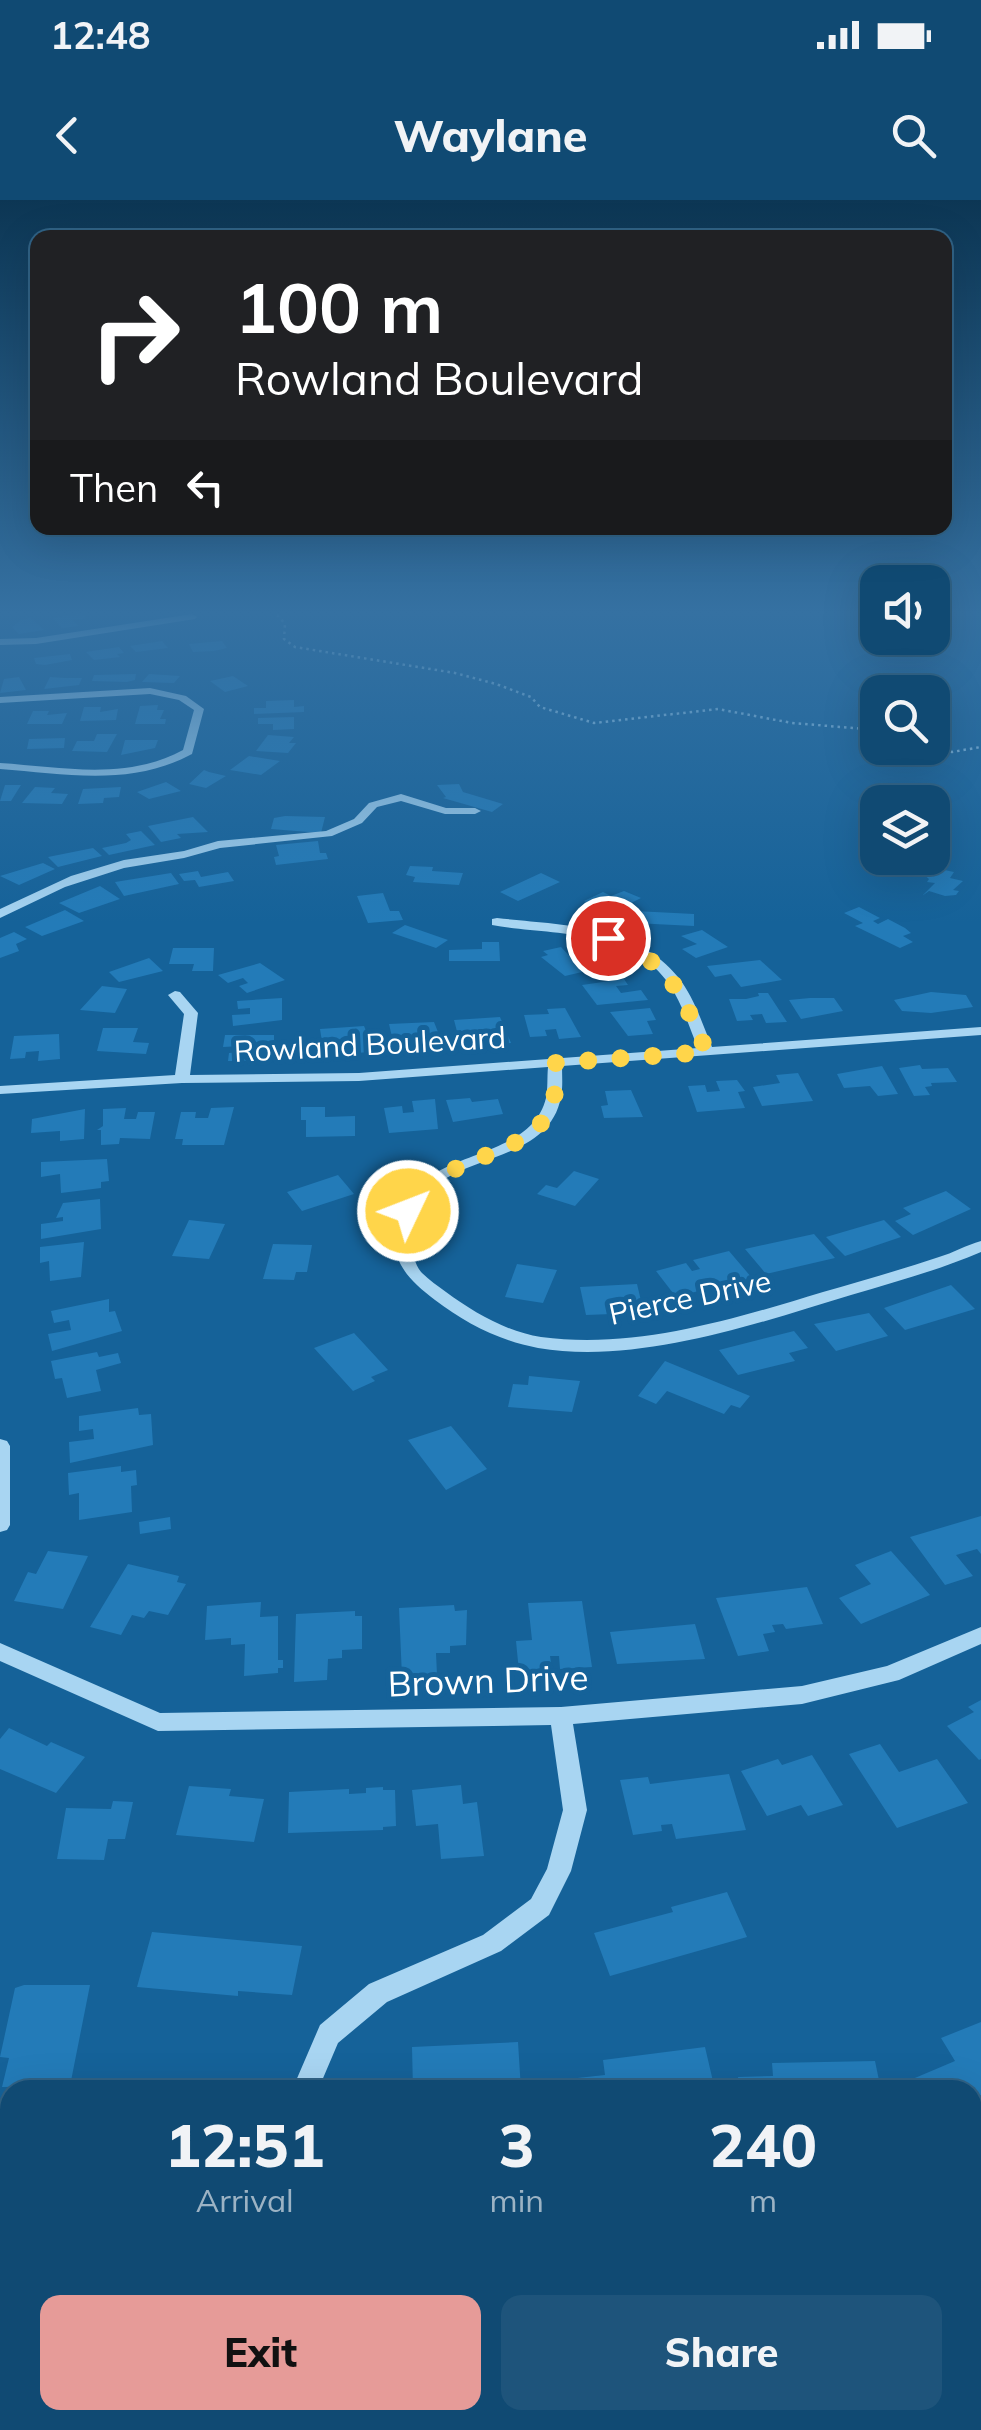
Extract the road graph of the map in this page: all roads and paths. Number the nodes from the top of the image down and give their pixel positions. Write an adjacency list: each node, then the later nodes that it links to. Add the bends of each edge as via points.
1 (198, 714): 8 (street, via 188,752 136,772)
2 (564, 714): 3 (path, via 594,723)
3 (673, 714)
4 (745, 714): 5 (path)
5 (860, 729)
6 (981, 747): 7 (path)
7 (950, 751)
8 (0, 766)
9 (475, 811): 10 (street, via 444,811 401,797 373,804 358,822 328,834 218,846 97,870)
10 (0, 914)
11 (496, 922): 14 (street, via 579,932 635,949 674,980)
12 (174, 995): 16 (street, via 191,1013)
13 (981, 1031): 14 (street, Rowland Boulevard)
14 (707, 1052): 15 (street, Rowland Boulevard)
15 (555, 1063): 16 (street, Rowland Boulevard, via 359,1078); 18 (street, Pierce Drive, via 558,1088 549,1116 530,1136 426,1187 408,1211 404,1248 411,1272 488,1325 540,1343 620,1345 718,1326)
16 (182, 1079): 17 (street, Rowland Boulevard)
17 (0, 1090)
18 (981, 1246)
19 (0, 1446): 20 (street)
20 (0, 1524)
21 (981, 1635): 23 (street, Brown Drive, via 892,1674 802,1695)
22 (0, 1652): 23 (street, Brown Drive, via 158,1722)
23 (561, 1716): 24 (street, via 575,1810 559,1871 540,1907 492,1943 378,1993 329,2034)
24 (310, 2080)

